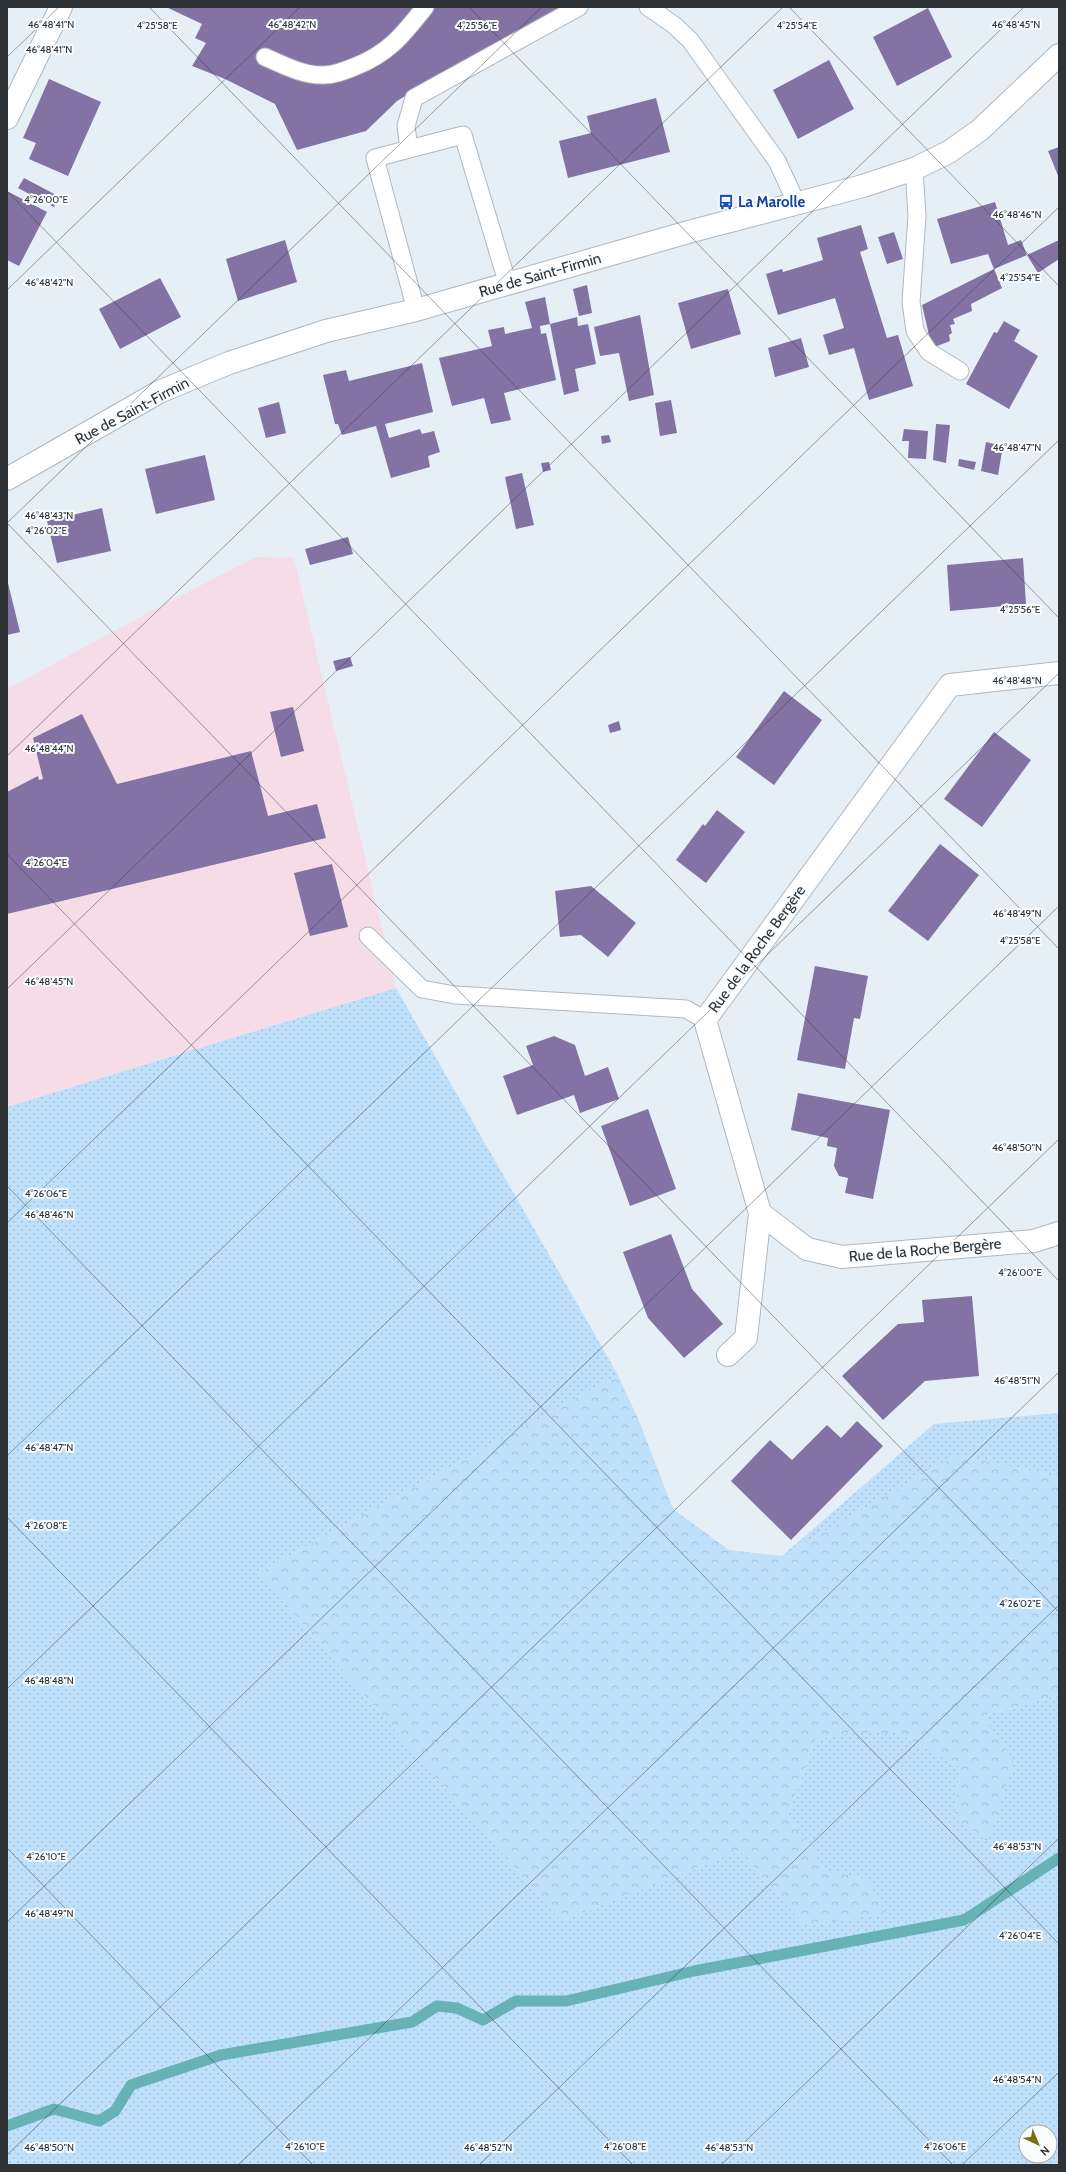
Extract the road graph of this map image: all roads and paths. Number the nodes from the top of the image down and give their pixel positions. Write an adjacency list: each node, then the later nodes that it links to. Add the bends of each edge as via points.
1 (61, 7): 7 (street)
2 (426, 7): 6 (lane, via 400,39 389,48 367,62 343,72 324,75 298,71)
3 (579, 7): 8 (lane, via 414,98 406,126)
4 (648, 7): 10 (lane, via 690,40 777,160)
5 (1059, 55): 9 (street, Rue de Saint-Firmin, via 980,130 949,152)
6 (265, 57)
7 (7, 118)
8 (409, 149): 11 (lane, via 463,135); 12 (lane, via 375,158)
9 (914, 169): 10 (street, Rue de Saint-Firmin); 13 (lane, via 917,216 911,302 915,331 929,352)
10 (797, 204): 11 (street, Rue de Saint-Firmin, via 692,231)
11 (508, 285): 12 (street, Rue de Saint-Firmin)
12 (416, 310): 14 (street, Rue de Saint-Firmin, via 326,331 229,363 159,392)
13 (960, 370)
14 (7, 479)
15 (1059, 673): 17 (street, Rue de la Roche Bergère, via 950,685)
16 (368, 936): 17 (lane, via 422,989 454,994 686,1009)
17 (705, 1020): 18 (street, Rue de la Roche Bergère)
18 (760, 1213): 19 (street, Rue de la Roche Bergère, via 807,1249 842,1257 1034,1241); 20 (street, via 746,1338)
19 (1059, 1233)
20 (728, 1355)

